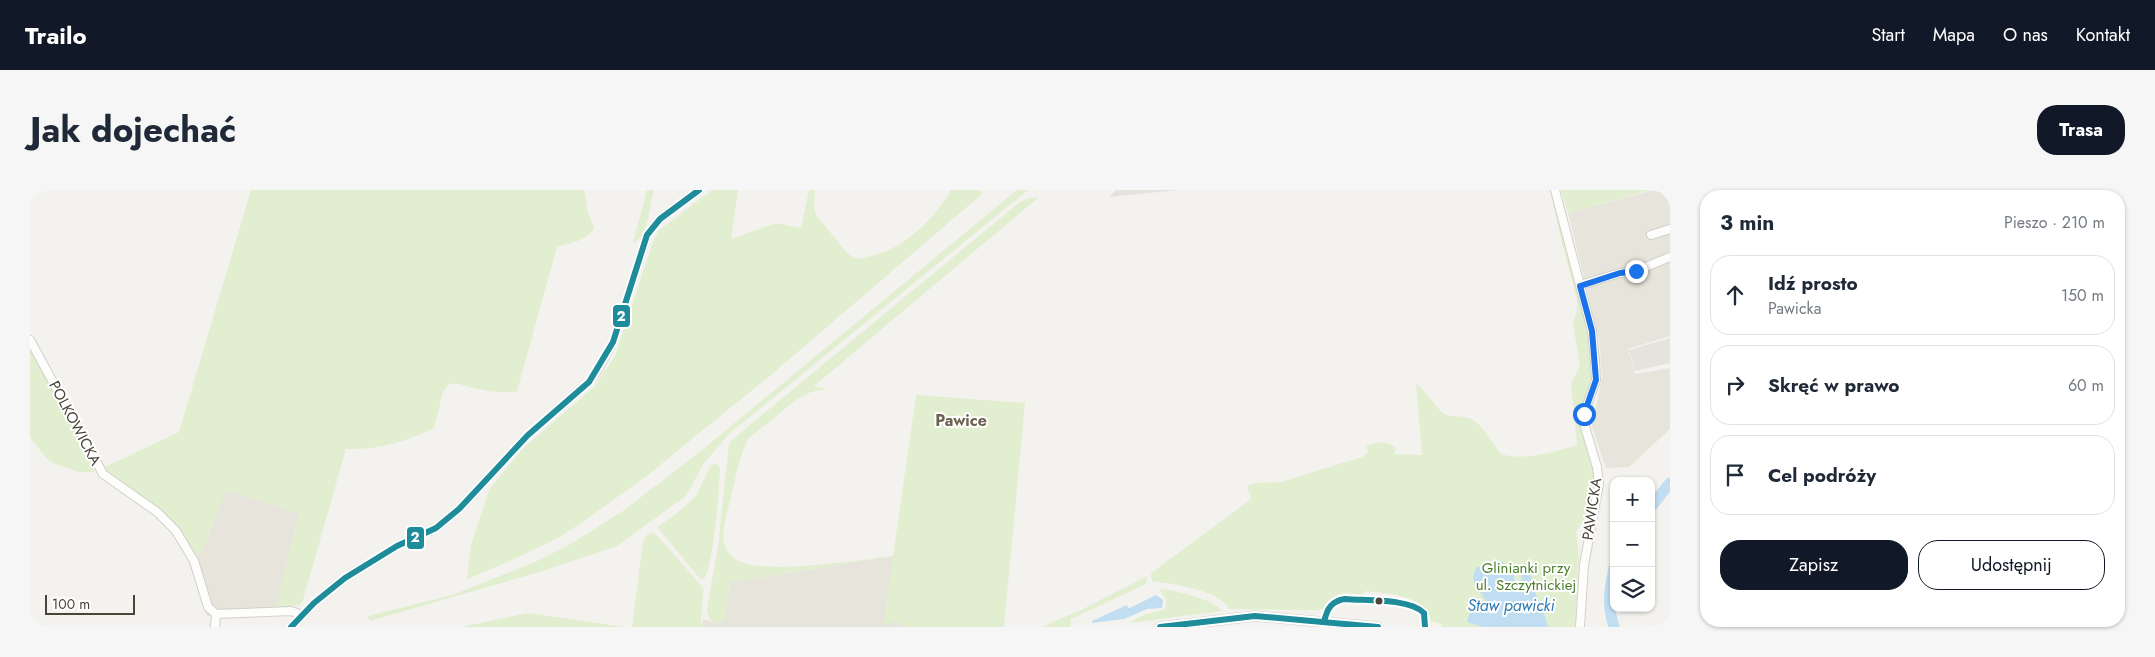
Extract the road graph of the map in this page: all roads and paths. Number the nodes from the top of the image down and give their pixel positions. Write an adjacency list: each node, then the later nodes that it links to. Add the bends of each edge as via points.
1 (699, 190): 9 (street, via 660,219 647,235 613,342 589,382 528,435 460,508 436,528 397,546 345,578)
2 (1555, 190): 6 (street, PAWICKA)
3 (1670, 229): 4 (street)
4 (1651, 235)
5 (1670, 257): 6 (street, via 1636,271)
6 (1580, 286): 14 (street, PAWICKA, via 1592,331 1596,380 1584,414 1585,427 1599,484 1584,565)
7 (30, 340): 8 (street, POLKOWICKA, via 102,474 157,512 176,531 194,561 208,607)
8 (216, 614): 9 (street, via 291,610); 10 (street)
9 (303, 615): 11 (street)
10 (215, 627)
11 (291, 627)
12 (1160, 627): 13 (street, via 1255,616)
13 (1378, 627)
14 (1580, 627)

